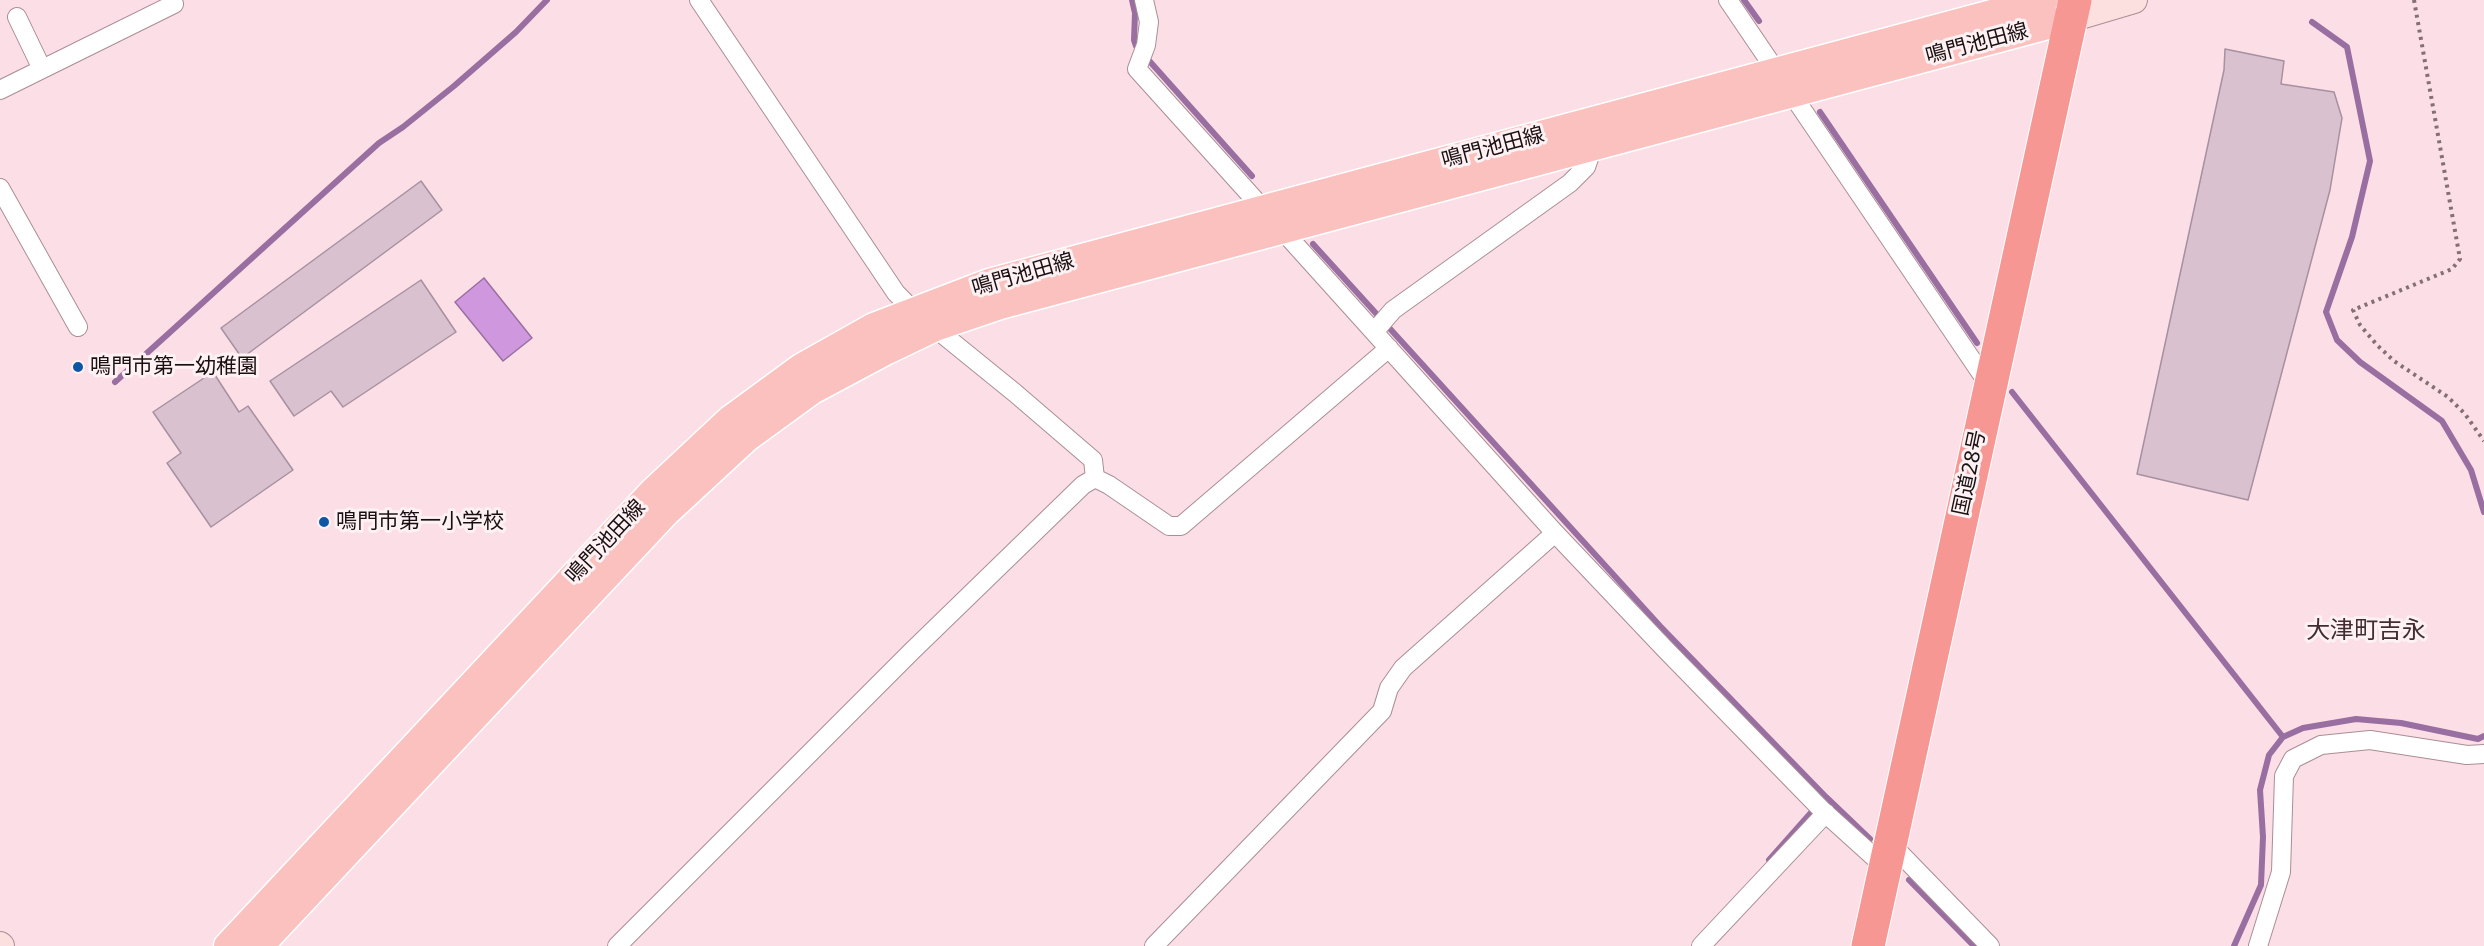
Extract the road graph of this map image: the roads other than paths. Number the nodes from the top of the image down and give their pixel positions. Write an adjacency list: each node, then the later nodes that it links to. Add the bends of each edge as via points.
1 (172, 0): 8 (street, via 174,4)
2 (699, 0): 14 (street, via 896,293)
3 (1144, 0): 13 (street, via 1149,22 1137,69)
4 (1728, 0): 9 (street)
5 (2134, 0): 6 (main road)
6 (2063, 6): 9 (main road, 鳴門池田線); 18 (highway, 国道28号)
7 (17, 17): 8 (street)
8 (42, 69): 10 (street)
9 (1784, 83): 11 (main road, 鳴門池田線); 13 (main road, 鳴門池田線); 18 (street)
10 (0, 90)
11 (1593, 147): 13 (main road, 鳴門池田線); 16 (street, via 1586,167 1570,183 1393,310)
12 (0, 188): 15 (street)
13 (1274, 219): 14 (main road, 鳴門池田線, via 1000,305); 16 (street)
14 (925, 319): 19 (street, via 1093,460); 24 (main road, 鳴門池田線, via 874,327 801,368 730,420 652,493); 25 (main road, 鳴門池田線, via 812,390 746,438 666,512)
15 (78, 327)
16 (1377, 329): 17 (street)
17 (1389, 348): 19 (street, via 1181,526 1169,526); 20 (street)
18 (1989, 385): 23 (highway, 国道28号)
19 (1095, 478): 26 (street, via 1083,484 912,651)
20 (1555, 532): 22 (street); 27 (street, via 1403,668 1389,688 1382,711)
21 (2484, 754): 31 (street, via 2370,740 2321,745 2293,759 2284,776 2281,872)
22 (1821, 808): 23 (street); 28 (street)
23 (1888, 855): 29 (highway, 国道28号); 30 (street)
24 (228, 946)
25 (259, 946)
26 (617, 946)
27 (1154, 946)
28 (1701, 946)
29 (1868, 946)
30 (1990, 946)
31 (2258, 946)

